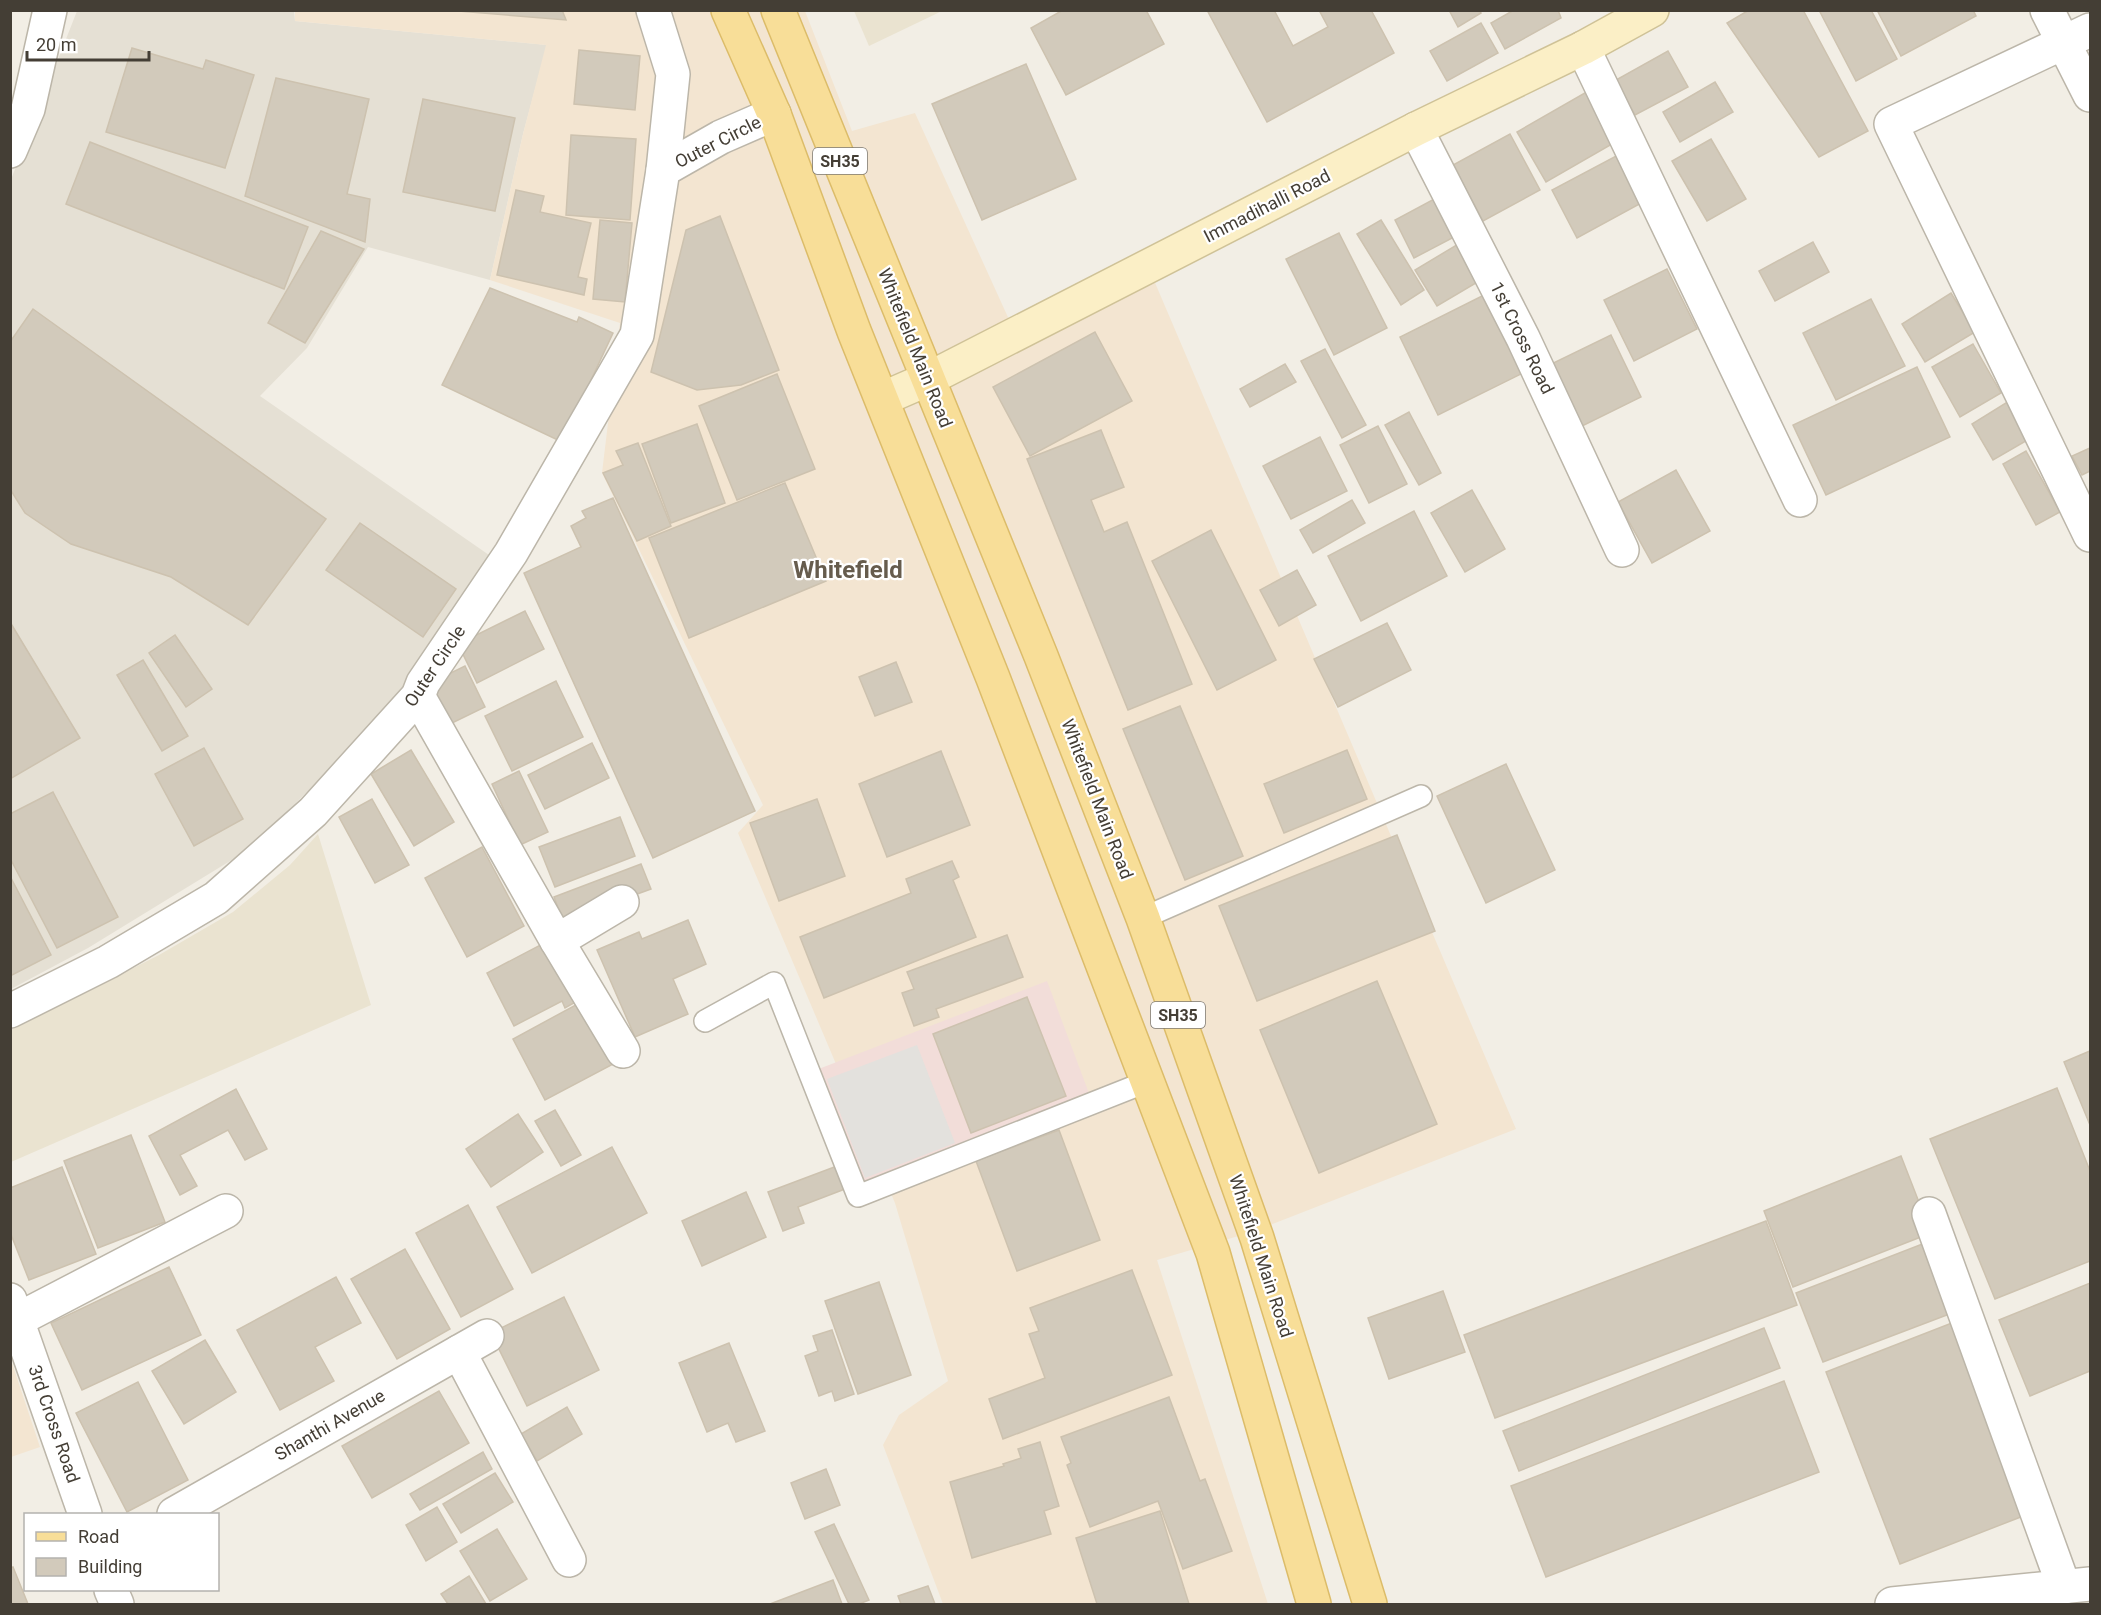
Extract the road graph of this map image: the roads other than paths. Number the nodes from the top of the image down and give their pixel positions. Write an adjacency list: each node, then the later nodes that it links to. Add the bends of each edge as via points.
1 (50, 10): 12 (street, via 28,109)
2 (653, 10): 13 (street, Outer Circle, via 673,74)
3 (728, 10): 10 (main road, SH35)
4 (778, 10): 14 (main road, Whitefield Main Road / SH35)
5 (1652, 10): 8 (street, Immadihalli Road)
6 (2047, 10): 7 (street)
7 (2078, 37): 9 (street); 17 (street, via 1891,124)
8 (1583, 48): 11 (street, Immadihalli Road); 16 (street)
9 (2091, 95)
10 (774, 114): 13 (street, Outer Circle, via 721,137); 15 (main road, SH35)
11 (1416, 129): 14 (street, Immadihalli Road); 18 (street, 1st Cross Road, via 1523,338)
12 (10, 151)
13 (663, 170): 19 (street, Outer Circle, via 637,335 511,553)
14 (928, 379): 15 (street, Immadihalli Road); 22 (main road, Whitefield Main Road / SH35)
15 (882, 399): 27 (main road, SH35)
16 (1800, 500)
17 (2091, 535)
18 (1622, 550)
19 (418, 696): 23 (street); 24 (street, Outer Circle, via 313,812 216,898 108,962)
20 (1421, 796): 22 (lane)
21 (622, 902): 23 (street)
22 (1143, 918): 30 (main road, Whitefield Main Road / SH35)
23 (557, 941): 26 (street)
24 (10, 1011)
25 (705, 1021): 27 (lane, via 774,983 858,1196)
26 (623, 1051)
27 (1146, 1082): 31 (main road, SH35)
28 (226, 1211): 32 (street)
29 (1929, 1214): 38 (street)
30 (1257, 1238): 31 (main road); 42 (main road, Whitefield Main Road / SH35)
31 (1213, 1253): 41 (main road, SH35)
32 (14, 1310): 35 (street, 3rd Cross Road)
33 (487, 1336): 34 (street, Shanthi Avenue)
34 (459, 1352): 36 (street, Shanthi Avenue); 37 (street)
35 (84, 1513)
36 (177, 1513)
37 (569, 1560)
38 (2077, 1586): 43 (street)
39 (111, 1591): 40 (street)
40 (117, 1605)
41 (1314, 1605)
42 (1370, 1605)
43 (1893, 1605)

